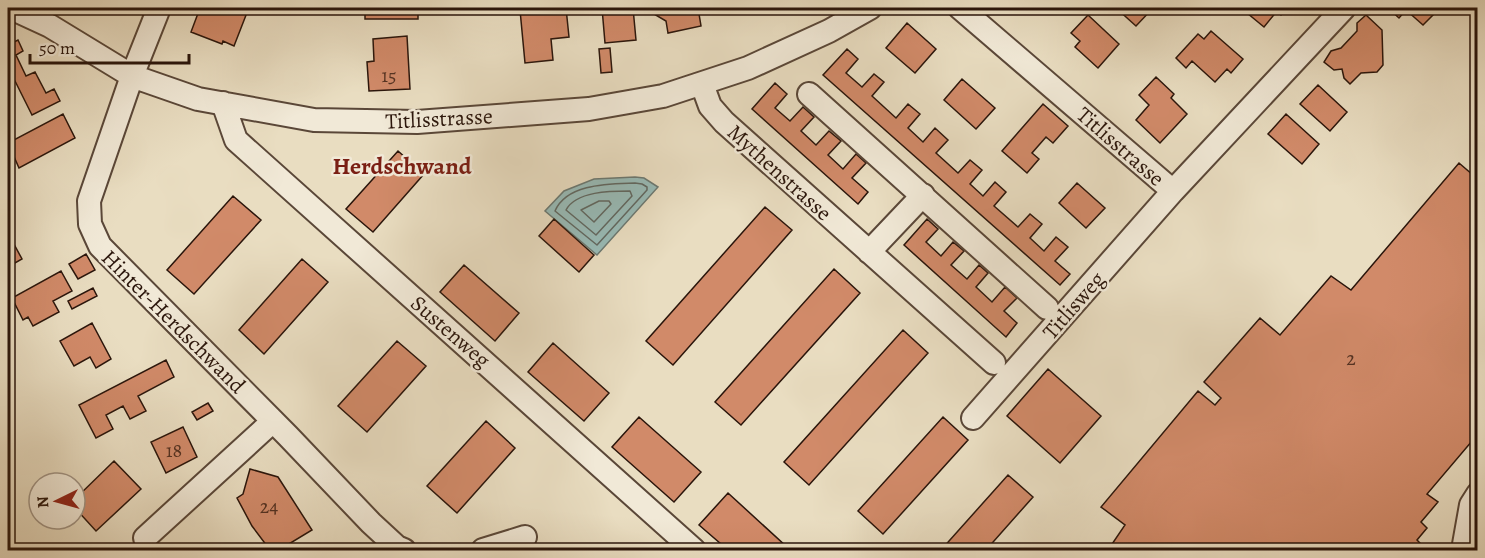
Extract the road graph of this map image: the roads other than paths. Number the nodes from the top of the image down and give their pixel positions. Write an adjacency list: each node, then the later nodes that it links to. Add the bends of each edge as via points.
1 (11, 8): 6 (street, Titlisstrasse, via 50,26)
2 (159, 8): 6 (street, Hinter-Herdschwand)
3 (870, 8): 7 (street, Titlisstrasse, via 829,32)
4 (960, 8): 10 (street, Titlisstrasse)
5 (1344, 8): 10 (street, Titlisstrasse)
6 (132, 76): 9 (street, Titlisstrasse, via 198,99); 16 (street, Hinter-Herdschwand, via 89,201 90,224 100,246)
7 (702, 84): 9 (street, Titlisstrasse, via 663,96 590,109 417,122 314,120); 12 (street, Mythenstrasse, via 710,106 724,122)
8 (810, 94): 11 (street)
9 (223, 103): 22 (street, Sustenweg, via 236,140)
10 (1173, 191): 15 (street, Titlisweg)
11 (923, 195): 12 (street); 13 (street)
12 (869, 252): 14 (street, Mythenstrasse)
13 (1047, 308)
14 (994, 363)
15 (973, 418)
16 (273, 421): 19 (street); 20 (street, Hinter-Herdschwand, via 370,523)
17 (1478, 494): 23 (street, via 1471,505)
18 (525, 537): 21 (street)
19 (145, 538)
20 (404, 550)
21 (483, 550)
22 (694, 550)
23 (1463, 550)

